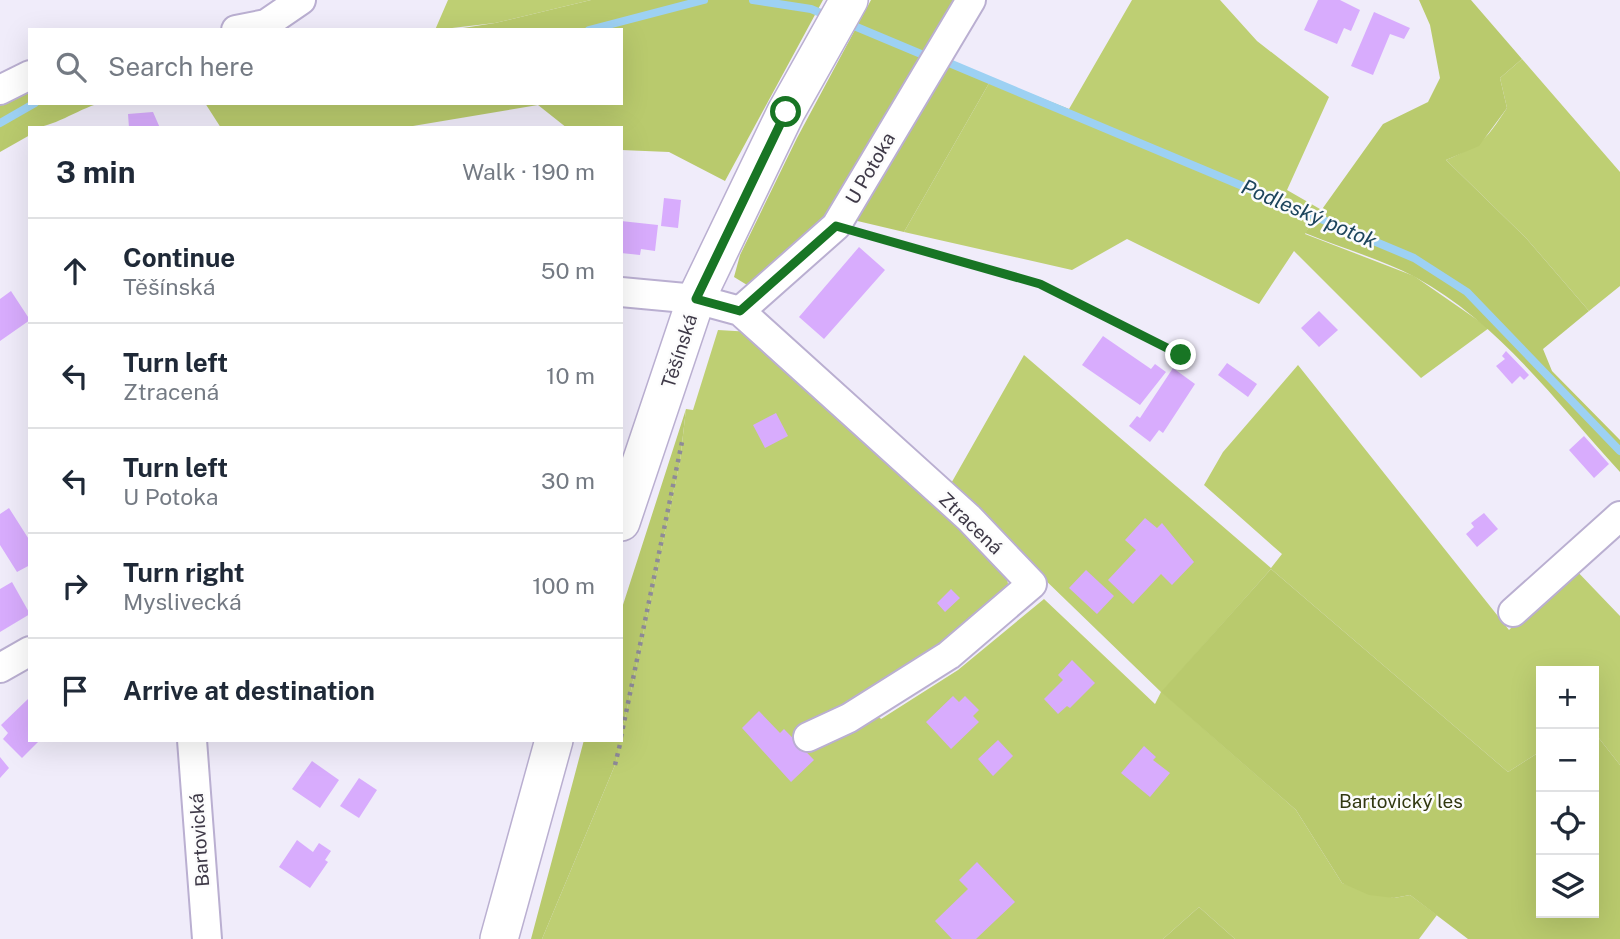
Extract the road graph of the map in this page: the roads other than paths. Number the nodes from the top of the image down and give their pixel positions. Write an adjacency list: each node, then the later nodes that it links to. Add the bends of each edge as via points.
1 (301, 0): 4 (street, via 266,24)
2 (849, 0): 8 (main road, Těšínská, via 786,112)
3 (971, 0): 9 (street, U Potoka, via 836,226)
4 (246, 28)
5 (28, 76): 6 (street)
6 (0, 90)
7 (623, 292): 8 (street)
8 (696, 299): 9 (street, Ztracená); 10 (main road, Těšínská)
9 (740, 311): 15 (street, Ztracená, via 969,518 1032,584 949,655 849,718)
10 (623, 516)
11 (1620, 516): 12 (street)
12 (1513, 612)
13 (28, 652): 14 (street)
14 (0, 668)
15 (808, 737)
16 (192, 742): 18 (street, Bartovická)
17 (553, 742): 19 (main road)
18 (207, 939)
19 (499, 939)

